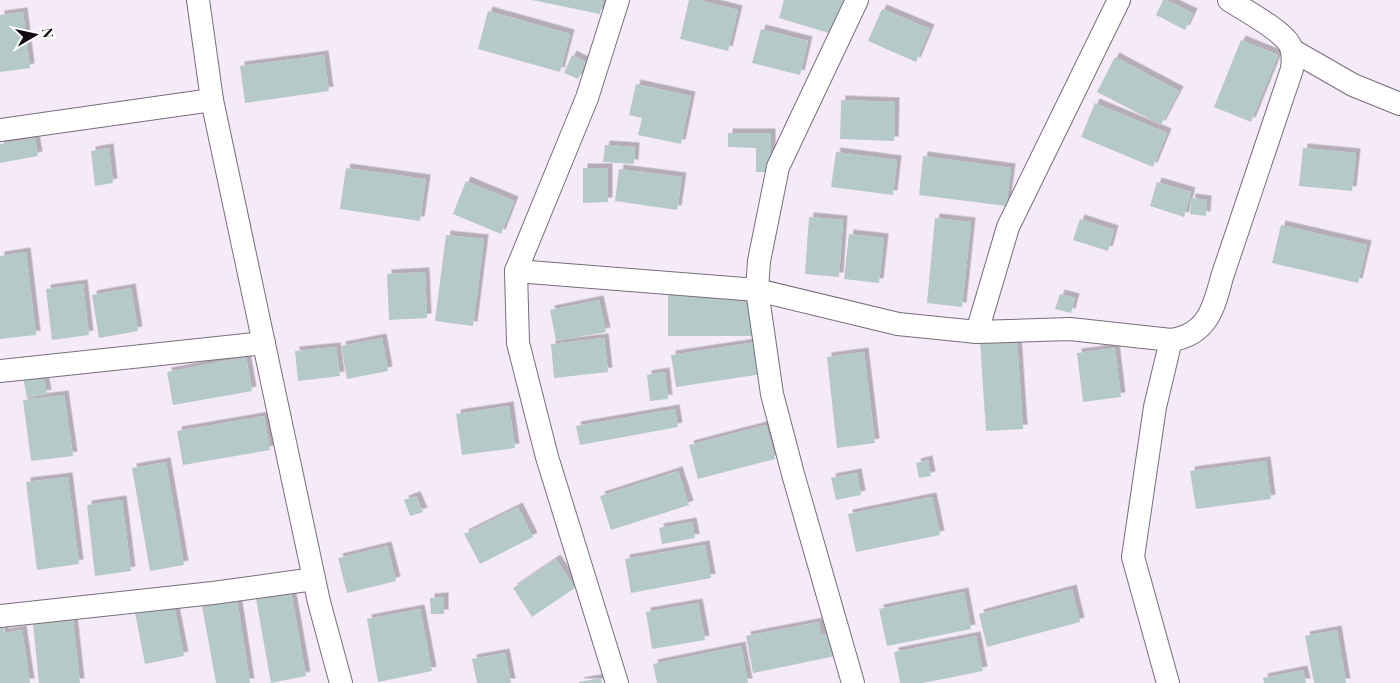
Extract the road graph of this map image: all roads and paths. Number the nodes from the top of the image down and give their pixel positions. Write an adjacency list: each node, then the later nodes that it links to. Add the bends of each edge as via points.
1 (198, 0): 7 (street)
2 (618, 0): 10 (street, via 587,98)
3 (857, 0): 11 (street, via 778,167 759,261)
4 (1119, 0): 12 (street, via 1008,227)
5 (1229, 0): 6 (street, via 1282,35)
6 (1292, 50): 8 (street, via 1354,85); 13 (street, via 1292,69 1215,304 1197,330 1183,338)
7 (212, 100): 9 (street); 14 (street)
8 (1400, 104)
9 (0, 130)
10 (516, 271): 11 (street); 19 (street, via 518,343 547,457)
11 (757, 290): 12 (street, via 898,324); 20 (street, via 772,394)
12 (977, 332): 13 (street, via 1070,329)
13 (1170, 340): 21 (street, via 1155,407 1134,557)
14 (264, 343): 15 (street); 16 (street)
15 (0, 371)
16 (314, 580): 17 (street); 18 (street)
17 (0, 616)
18 (342, 683)
19 (617, 683)
20 (853, 683)
21 (1168, 683)

